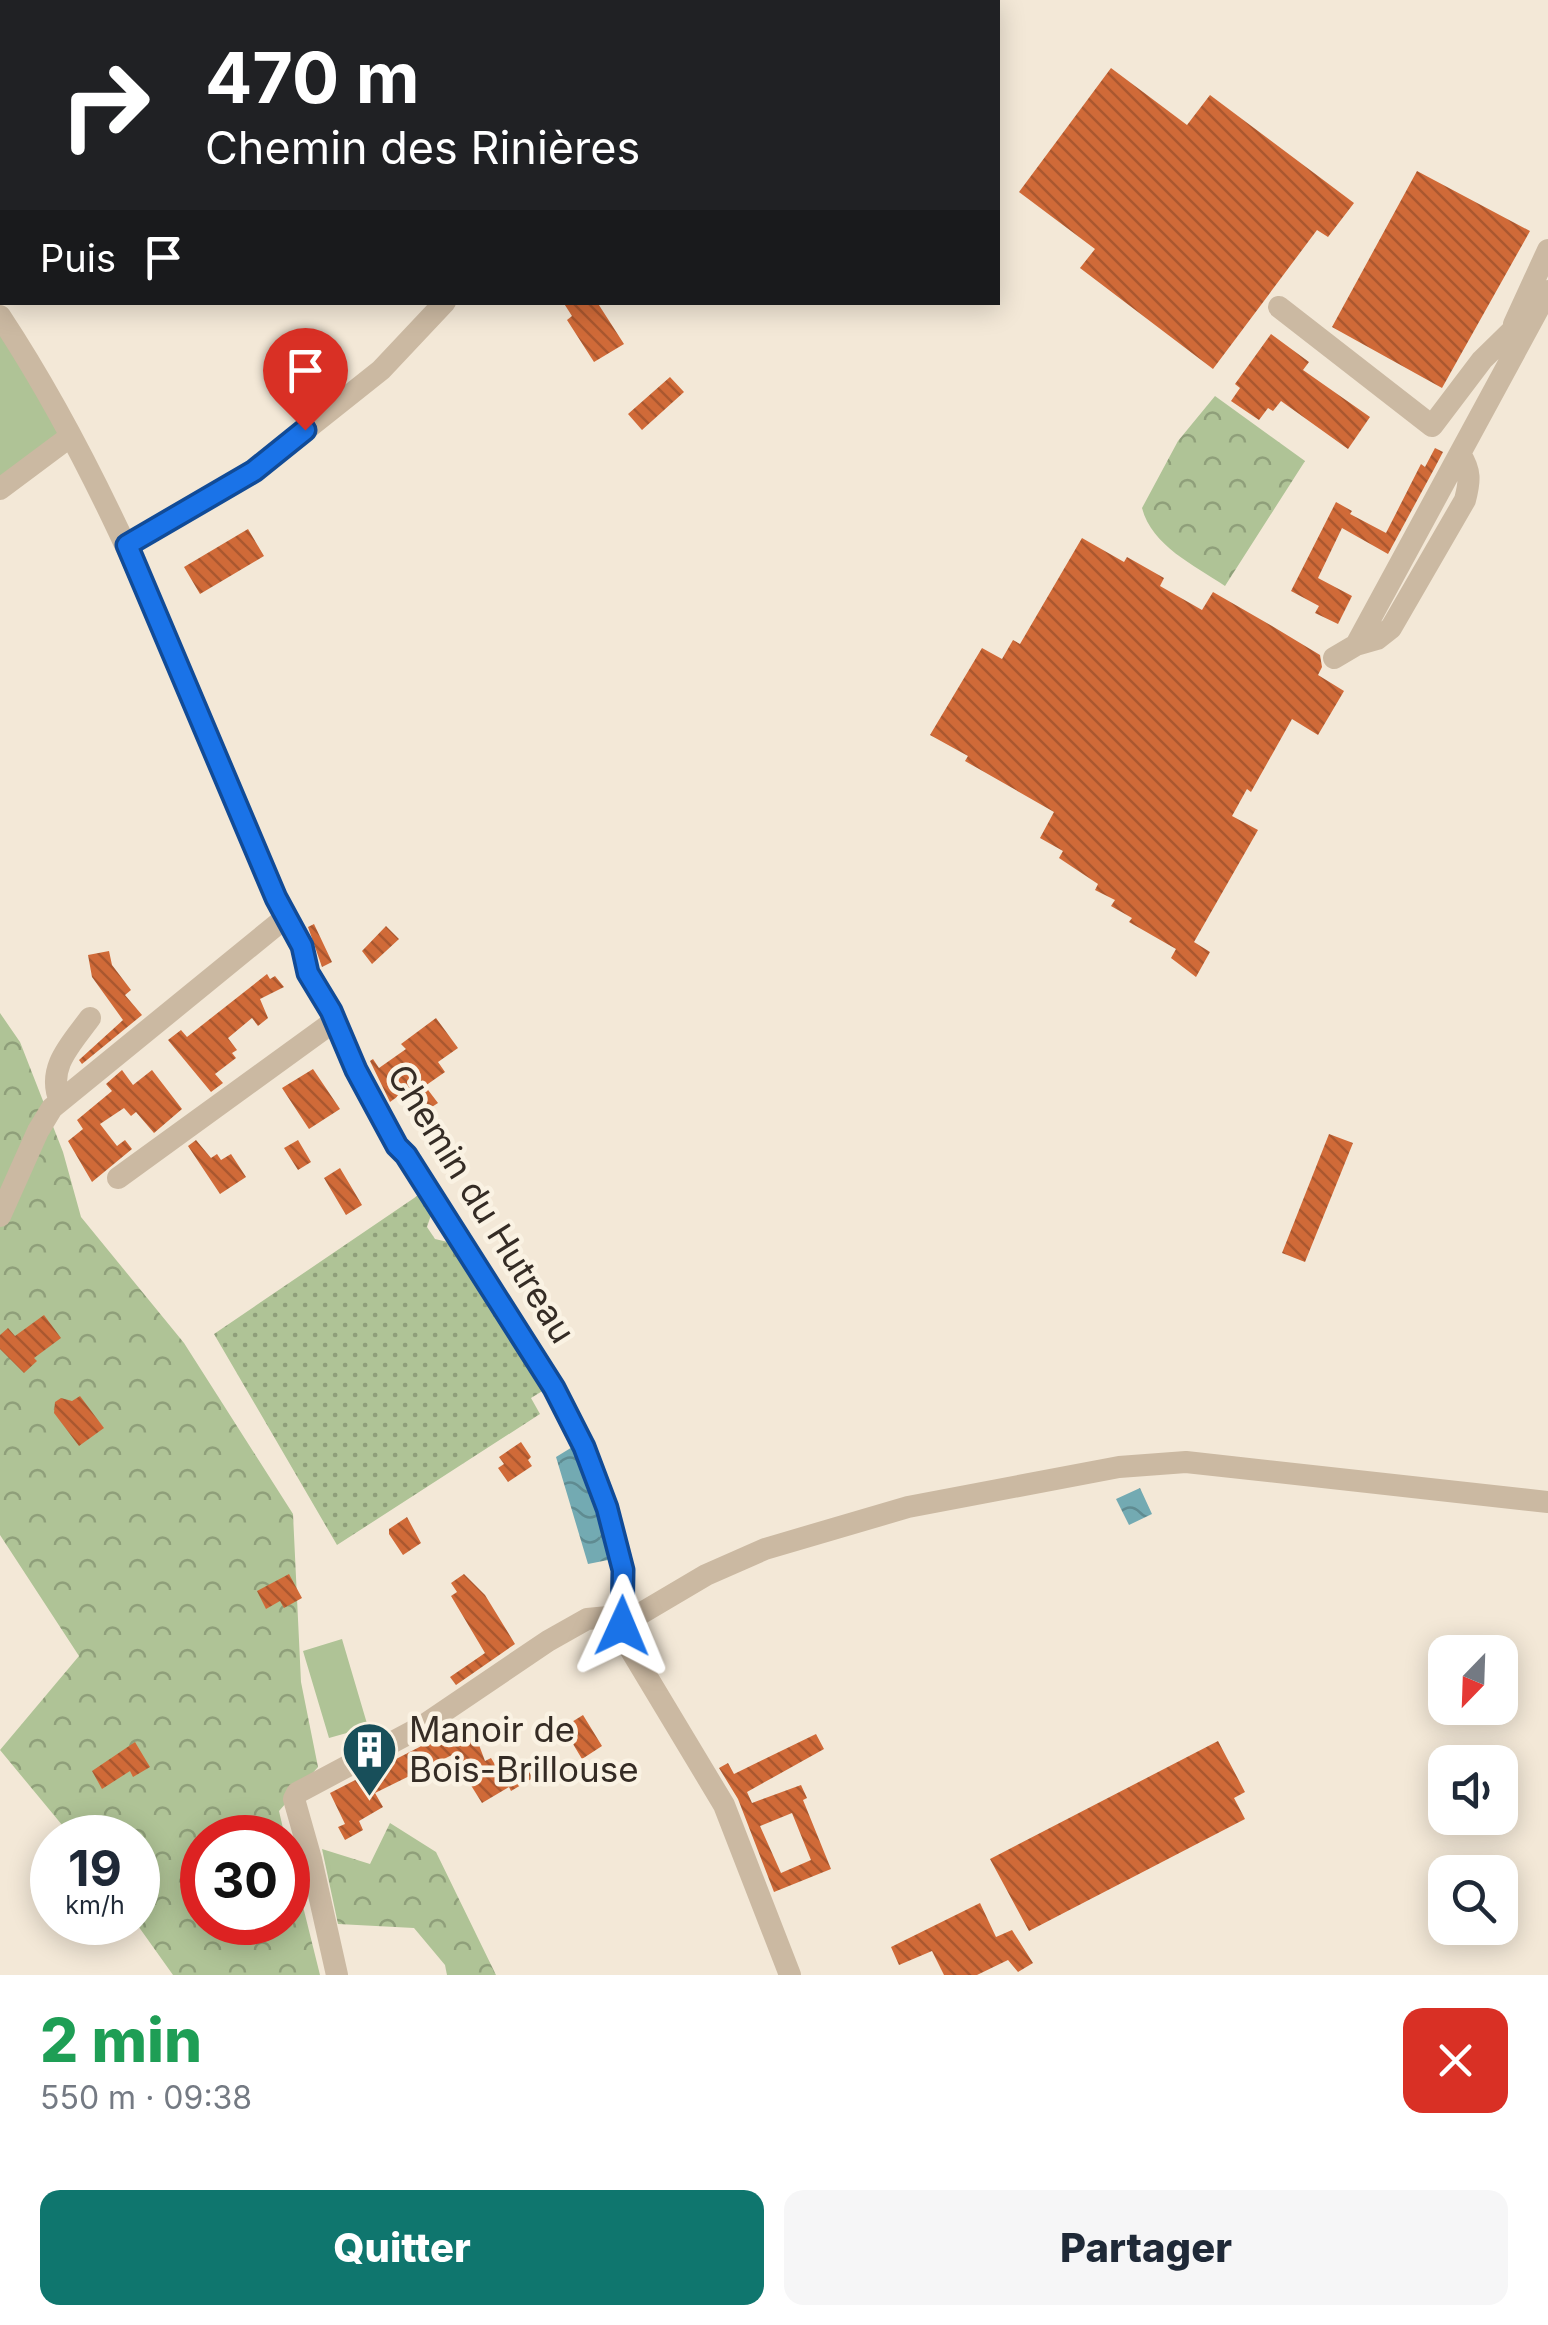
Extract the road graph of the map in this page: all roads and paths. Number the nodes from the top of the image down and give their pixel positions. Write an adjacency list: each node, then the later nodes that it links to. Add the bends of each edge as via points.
1 (1548, 250): 6 (street)
2 (1544, 298): 6 (street); 10 (street, via 1356,645)
3 (442, 305): 9 (street, via 381,370 254,471)
4 (1279, 308): 6 (street, via 1432,426)
5 (0, 316): 7 (street, Chemin du Hutreau)
6 (1513, 326)
7 (71, 436): 8 (street); 9 (street, Chemin du Hutreau)
8 (0, 489)
9 (127, 545): 11 (street, Chemin du Hutreau)
10 (1334, 658)
11 (286, 918): 13 (street, Chemin du Hutreau); 14 (street)
12 (90, 1018): 14 (street, via 56,1065)
13 (334, 1022): 15 (street); 18 (street, Chemin du Hutreau, via 394,1142 578,1433 620,1557)
14 (60, 1102): 16 (street, via 38,1131)
15 (118, 1178)
16 (0, 1216)
17 (1548, 1502): 18 (street, via 1186,1462 1118,1467 837,1526 734,1561 640,1614)
18 (622, 1614): 19 (street, via 574,1626 421,1727 294,1799); 20 (street, Chemin du Hutreau, via 630,1653 724,1805)
19 (337, 1975)
20 (790, 1975)

